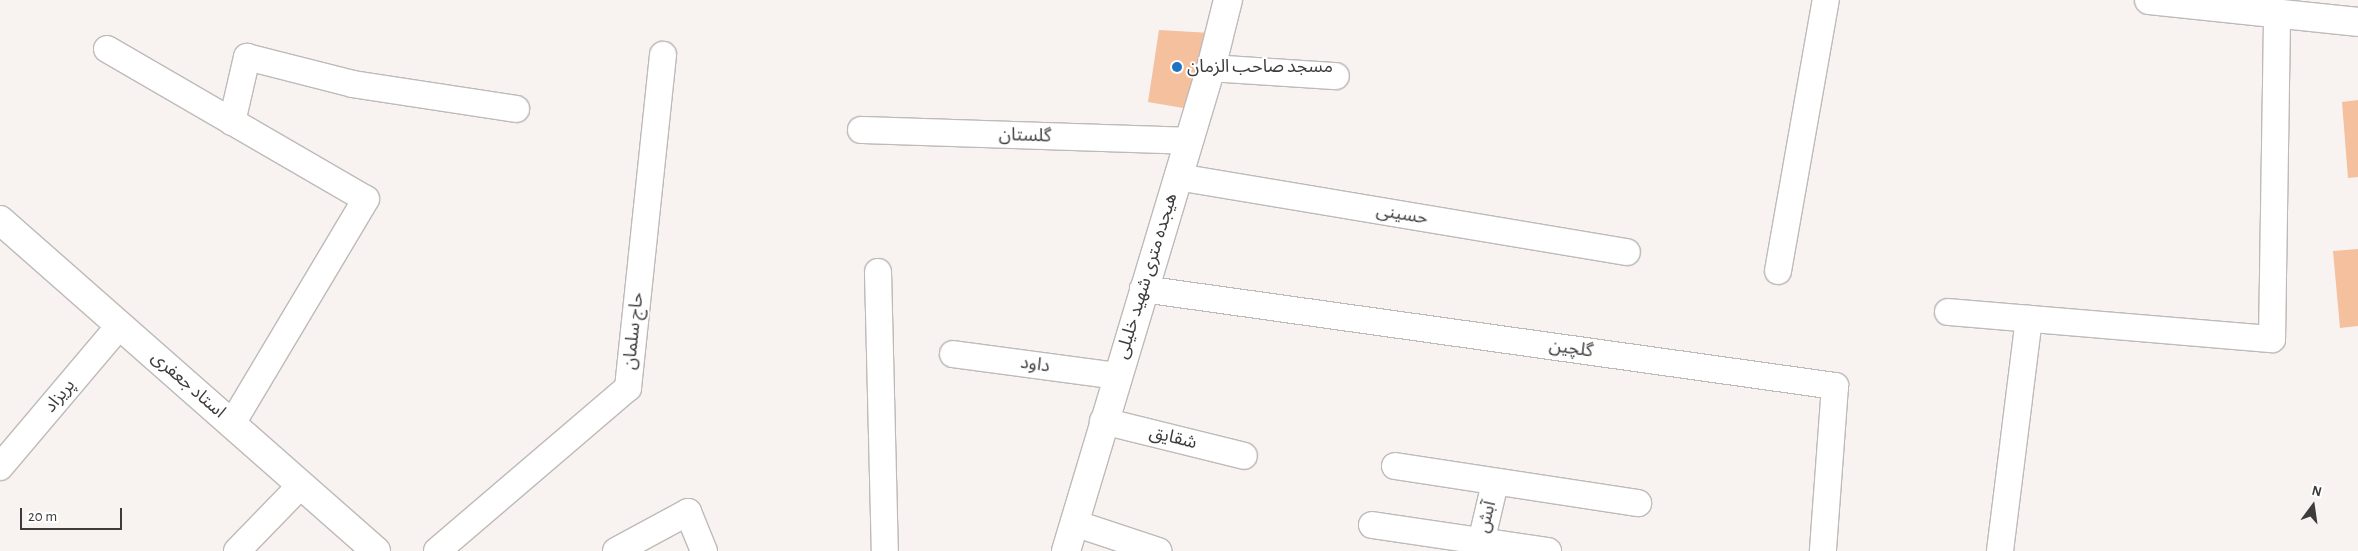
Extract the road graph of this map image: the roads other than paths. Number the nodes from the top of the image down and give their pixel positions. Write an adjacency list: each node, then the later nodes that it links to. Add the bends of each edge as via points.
1 (1228, 0): 8 (main road, هیجده متری شهید خلیلی)
2 (1826, 0): 17 (street)
3 (2149, 0): 4 (main road)
4 (2277, 13): 5 (main road); 21 (street, via 2272,339)
5 (2358, 22)
6 (107, 50): 11 (street)
7 (664, 55): 38 (street, حاج سلمان, via 628,388)
8 (1211, 68): 9 (street); 13 (main road, هیجده متری شهید خلیلی)
9 (1336, 76)
10 (516, 110): 11 (street, via 353,84 247,57)
11 (232, 122): 26 (street, via 366,198)
12 (861, 130): 13 (street, گلستان)
13 (1188, 141): 14 (main road, هیجده متری شهید خلیلی)
14 (1178, 177): 16 (street, حسینی); 19 (main road, هیجده متری شهید خلیلی)
15 (0, 220): 22 (main road, استاد جعفری)
16 (1627, 252)
17 (1778, 271)
18 (878, 272): 41 (street)
19 (1143, 289): 24 (main road, هیجده متری شهید خلیلی); 45 (street, گلچین, via 1835,386)
20 (1948, 312): 21 (street)
21 (2029, 319): 46 (street)
22 (120, 326): 26 (main road, استاد جعفری); 29 (street, پریزاد)
23 (953, 354): 24 (street, داود)
24 (1117, 376): 25 (main road, هیجده متری شهید خلیلی)
25 (1103, 421): 27 (street, شقایق); 33 (main road, هیجده متری شهید خلیلی)
26 (232, 424): 31 (main road, استاد جعفری)
27 (1244, 456)
28 (1395, 466): 30 (street)
29 (0, 467)
30 (1495, 484): 32 (street); 35 (street, آبش)
31 (301, 485): 36 (street); 37 (main road, استاد جعفری)
32 (1638, 503)
33 (1074, 523): 42 (main road, هیجده متری شهید خلیلی); 43 (street)
34 (1372, 525): 35 (street)
35 (1480, 546): 44 (street)
36 (237, 551)
37 (376, 551)
38 (437, 551)
39 (616, 551): 40 (street, via 688,512)
40 (704, 551)
41 (885, 551)
42 (1066, 551)
43 (1158, 551)
44 (1548, 551)
45 (1823, 551)
46 (2000, 551)

